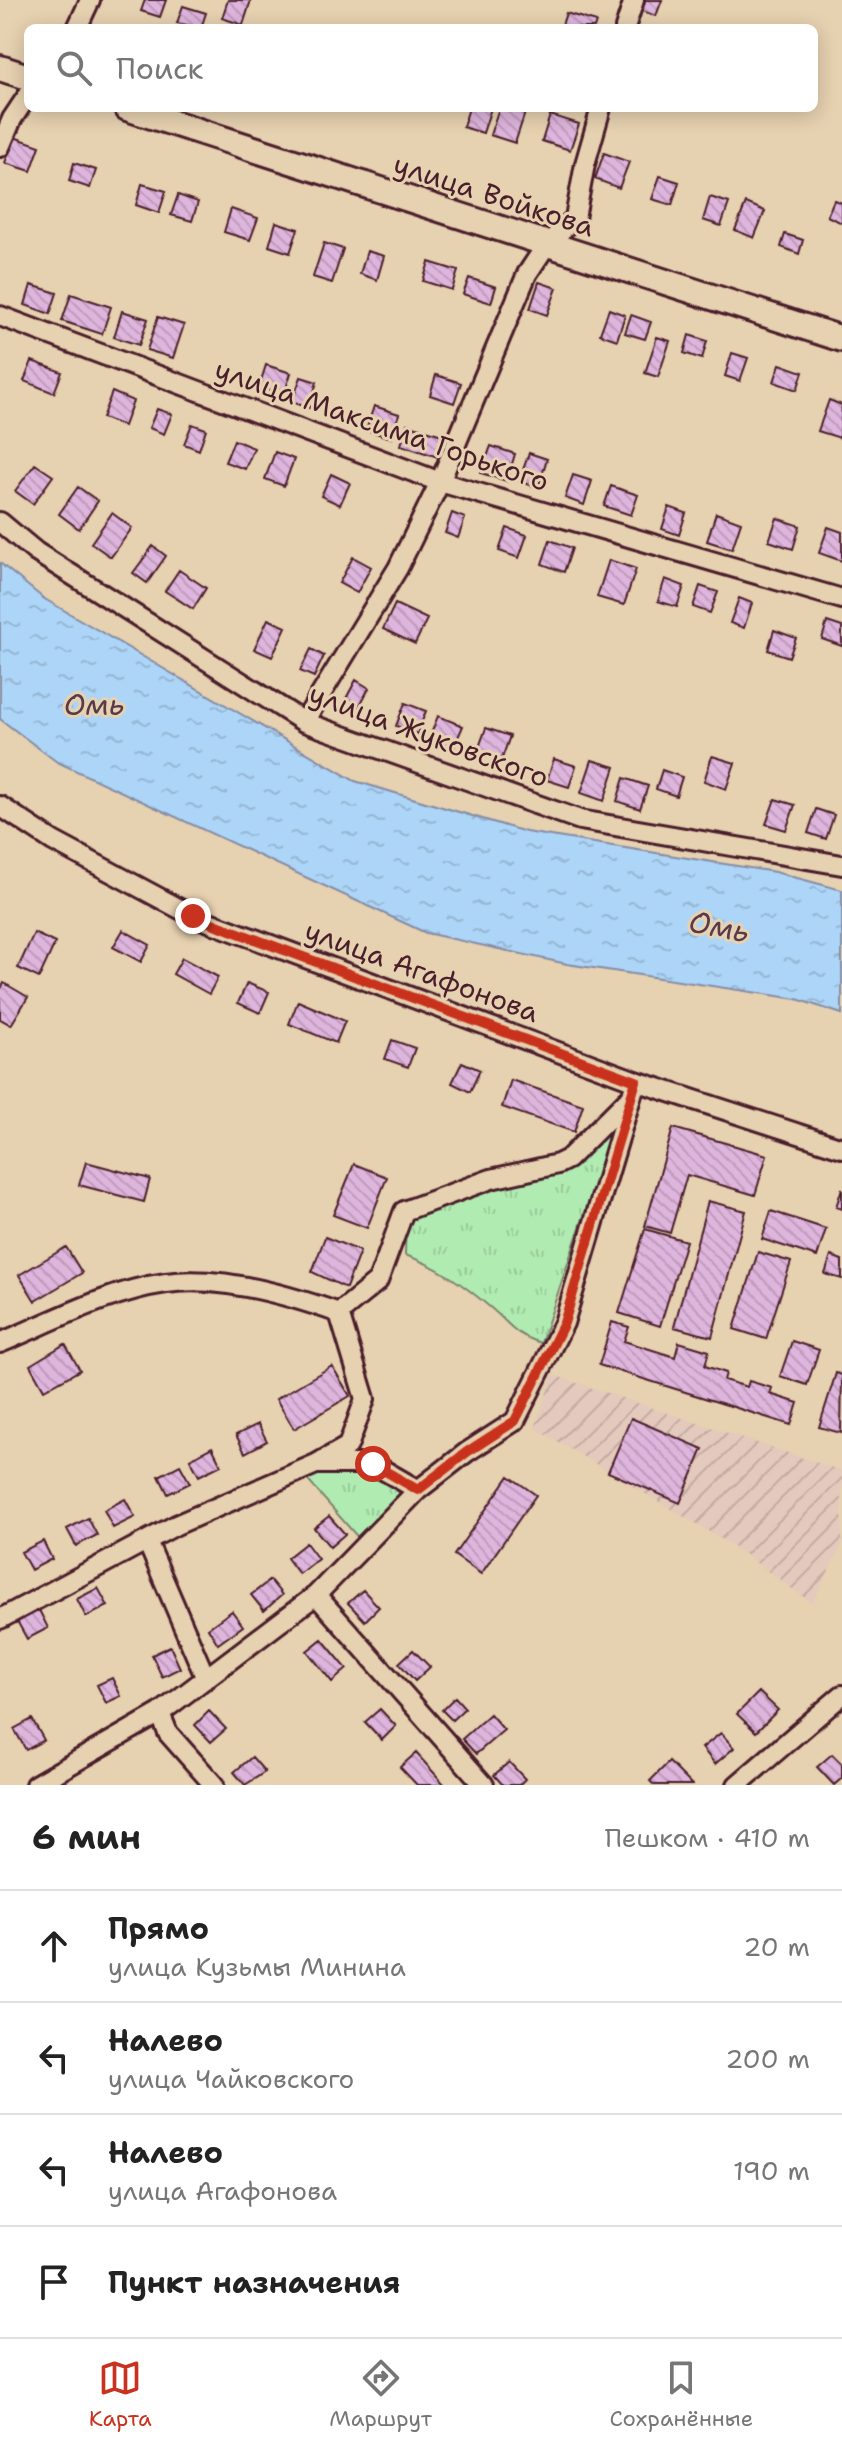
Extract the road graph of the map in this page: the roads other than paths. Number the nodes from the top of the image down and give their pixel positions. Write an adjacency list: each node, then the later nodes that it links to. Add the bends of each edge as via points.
1 (90, 0): 3 (street)
2 (634, 0): 4 (street)
3 (79, 24)
4 (626, 24)
5 (0, 68): 6 (main road)
6 (24, 76)
7 (24, 101): 10 (street)
8 (139, 112): 11 (main road, улица Войкова)
9 (600, 112): 11 (street, via 575,218)
10 (0, 147)
11 (547, 244): 13 (main road, улица Войкова); 14 (street, via 527,274)
12 (0, 316): 14 (street, улица Максима Горького)
13 (842, 339)
14 (440, 482): 16 (street, улица Максима Горького); 17 (street, via 398,568)
15 (0, 522): 17 (street, улица Жуковского, via 36,552)
16 (842, 599)
17 (304, 722): 19 (street, улица Жуковского, via 580,820)
18 (0, 806): 20 (street, улица Агафонова, via 53,841 193,916)
19 (842, 865)
20 (635, 1086): 21 (street, улица Агафонова); 22 (street, via 621,1108 568,1159 491,1179 404,1211 378,1281); 27 (street, via 564,1323 515,1421)
21 (842, 1148)
22 (339, 1313): 23 (street, via 226,1285 168,1282 115,1296); 24 (street)
23 (0, 1343)
24 (365, 1399): 25 (street, via 348,1446); 26 (street, via 361,1446)
25 (316, 1464): 26 (street); 28 (street)
26 (373, 1464): 27 (street)
27 (418, 1490): 29 (street)
28 (147, 1541): 30 (street); 31 (street)
29 (316, 1595): 31 (street); 36 (street)
30 (0, 1619)
31 (206, 1679): 33 (street)
32 (842, 1695): 37 (street)
33 (160, 1713): 34 (street); 35 (street, via 168,1733)
34 (35, 1785)
35 (214, 1785)
36 (484, 1785)
37 (737, 1785)

